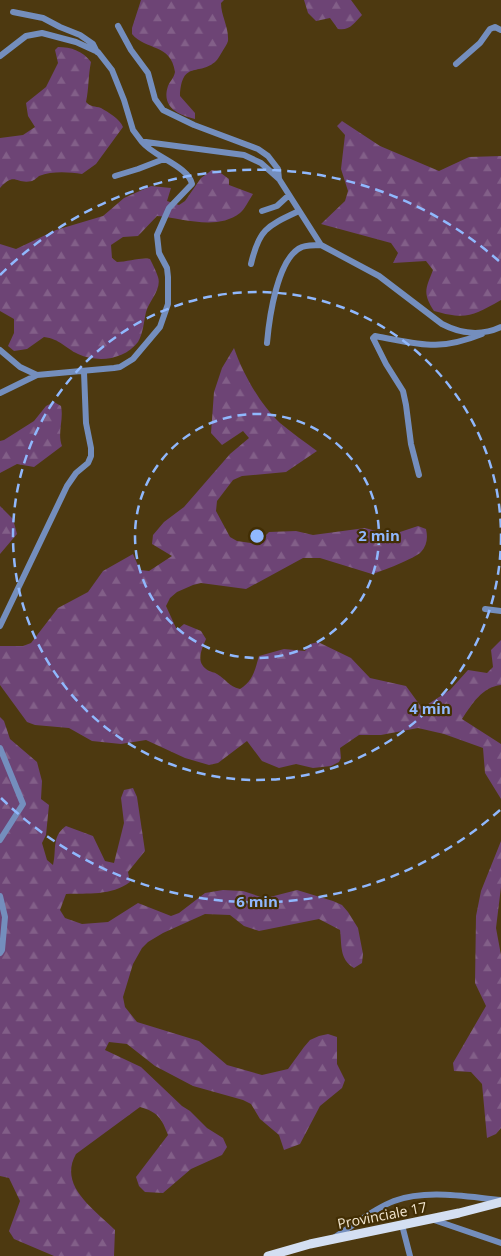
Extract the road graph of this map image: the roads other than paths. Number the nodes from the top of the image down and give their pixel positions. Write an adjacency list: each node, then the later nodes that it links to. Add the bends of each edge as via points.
1 (13, 12): 4 (street, via 43,18 80,35 94,44)
2 (118, 26): 10 (street, via 148,73 158,105 194,125 262,151 278,169)
3 (501, 30): 6 (street, via 490,29 480,43)
4 (98, 52): 5 (street, via 42,33 26,36); 7 (street, via 112,70 133,130)
5 (0, 56)
6 (456, 64)
7 (142, 142): 8 (street); 10 (street, via 244,155 260,162)
8 (164, 159): 9 (street); 20 (street, via 192,184 170,208 157,234 168,277 168,304 163,320 128,363)
9 (115, 176)
10 (279, 179): 11 (street)
11 (289, 195): 12 (street, via 277,206); 13 (street)
12 (262, 211)
13 (299, 211): 14 (street); 15 (street, via 269,227 260,237)
14 (321, 245): 17 (street, via 379,276 442,324 460,332); 18 (street, via 301,248 286,266 271,305)
15 (251, 264)
16 (501, 327): 17 (street)
17 (485, 332): 23 (street, via 462,342 439,345 373,338 403,391)
18 (267, 343)
19 (0, 350): 21 (street, via 20,367)
20 (84, 372): 21 (street); 26 (street, via 90,461 67,486)
21 (37, 375): 22 (street)
22 (0, 393)
23 (419, 475)
24 (485, 609): 25 (street)
25 (501, 611)
26 (0, 626)
27 (0, 748): 28 (street, via 23,804)
28 (0, 840)
29 (0, 896): 30 (street, via 5,921)
30 (0, 953)
31 (501, 1201): 32 (main road, Provinciale 17); 34 (street, via 415,1196 380,1208)
32 (431, 1219): 33 (main road, Provinciale 17); 35 (street)
33 (402, 1225): 34 (main road, Provinciale 17); 37 (street)
34 (332, 1239): 36 (main road, Provinciale 17)
35 (501, 1243)
36 (268, 1256)
37 (410, 1256)

